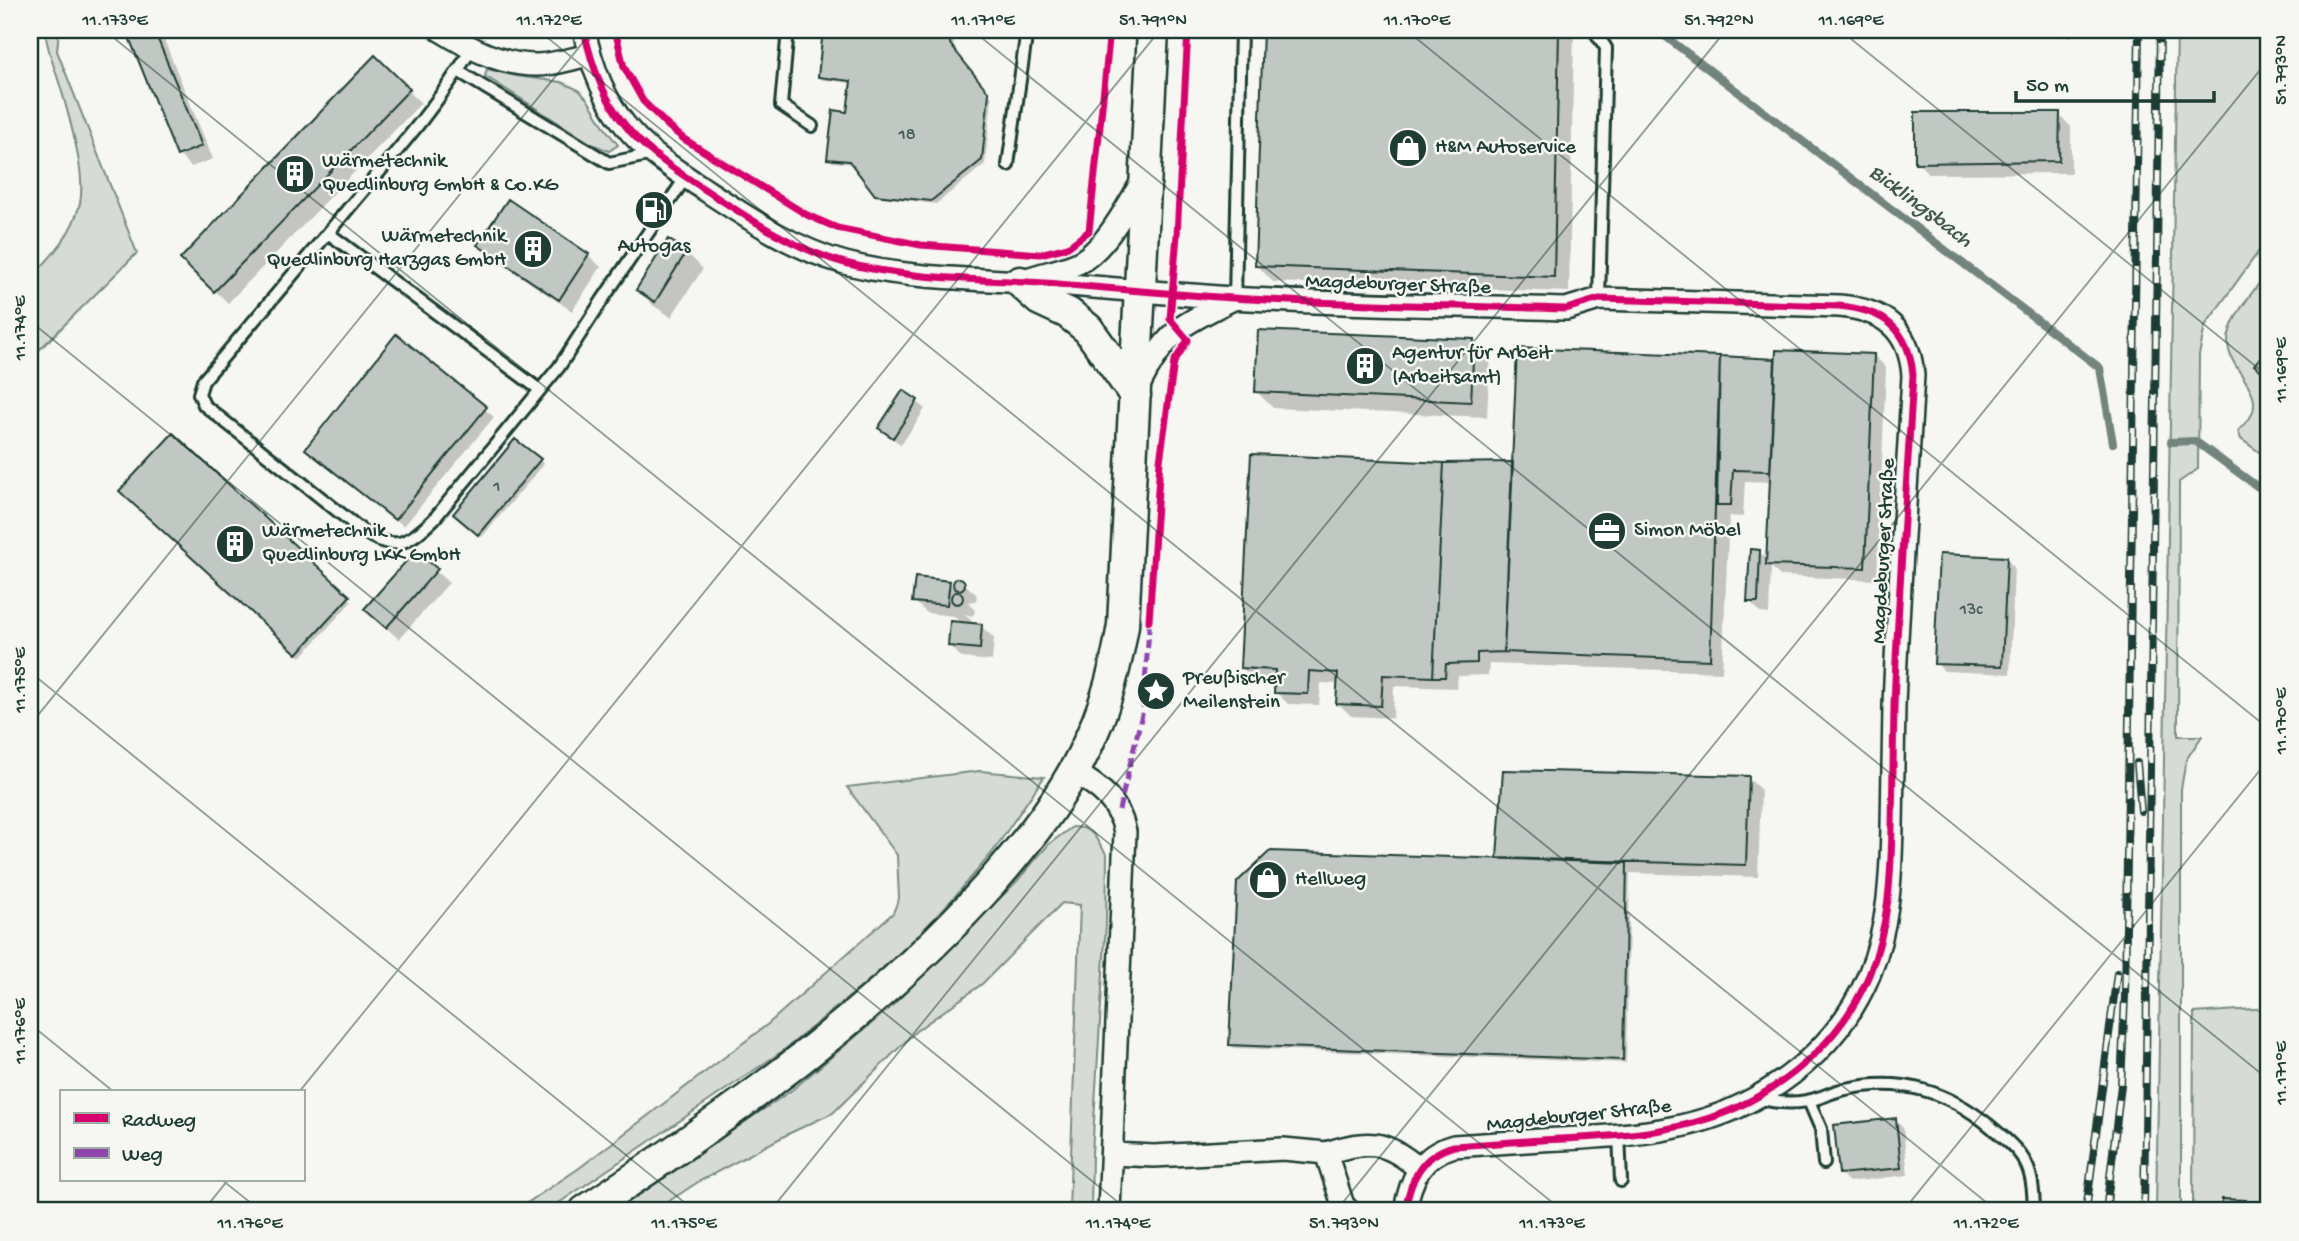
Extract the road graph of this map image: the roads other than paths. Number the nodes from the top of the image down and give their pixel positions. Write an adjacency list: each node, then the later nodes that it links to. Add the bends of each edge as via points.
1 (440, 30): 8 (street)
2 (584, 30): 9 (street)
3 (788, 30): 11 (lane, via 781,105)
4 (1027, 30): 13 (lane)
5 (1153, 30): 15 (main road)
6 (1241, 30): 19 (lane)
7 (1594, 30): 20 (lane, via 1606,48)
8 (472, 48): 9 (street, via 499,60 531,65); 10 (lane)
9 (590, 55): 12 (street, Magdeburger Straße, via 622,122)
10 (458, 71): 12 (lane, via 609,163); 16 (lane)
11 (812, 126)
12 (653, 154): 14 (street, Magdeburger Straße)
13 (1008, 165)
14 (686, 177): 17 (street, Magdeburger Straße, via 792,242 846,263 893,272); 21 (lane)
15 (1144, 178): 17 (street, via 1094,251 1078,263); 18 (main road)
16 (328, 233): 21 (lane); 21 (lane, via 203,381 199,394 204,405 364,532 389,544 414,538)
17 (1020, 282): 18 (street, Magdeburger Straße); 22 (main road, via 1088,329)
18 (1140, 290): 19 (street, Magdeburger Straße); 22 (main road)
19 (1235, 298): 20 (street, Magdeburger Straße, via 1566,309); 22 (street, via 1180,328 1143,376)
20 (1599, 299): 24 (street, Magdeburger Straße, via 1856,307 1892,326 1910,352 1913,375 1895,704 1891,888 1885,921 1868,976 1842,1023 1805,1064)
21 (540, 390)
22 (1135, 395): 23 (main road, via 1120,644 1106,698)
23 (1074, 772): 28 (street, via 1109,797 1119,810 1125,832); 32 (main road, via 1008,864 894,980 773,1081)
24 (1755, 1098): 25 (lane); 26 (street, Magdeburger Straße, via 1702,1120)
25 (1810, 1101): 29 (lane, via 1821,1129); 36 (lane, via 1847,1088 1886,1085 1918,1088 1955,1101 2021,1154 2032,1176)
26 (1619, 1135): 30 (street, Magdeburger Straße, via 1454,1146 1434,1154); 31 (lane)
27 (1326, 1153): 28 (street, via 1283,1149); 30 (street, via 1354,1144 1387,1147); 34 (street)
28 (1112, 1154): 33 (street)
29 (1824, 1163)
30 (1419, 1169): 35 (street)
31 (1621, 1181)
32 (586, 1211)
33 (1109, 1211)
34 (1349, 1211)
35 (1405, 1211)
36 (2034, 1211)

